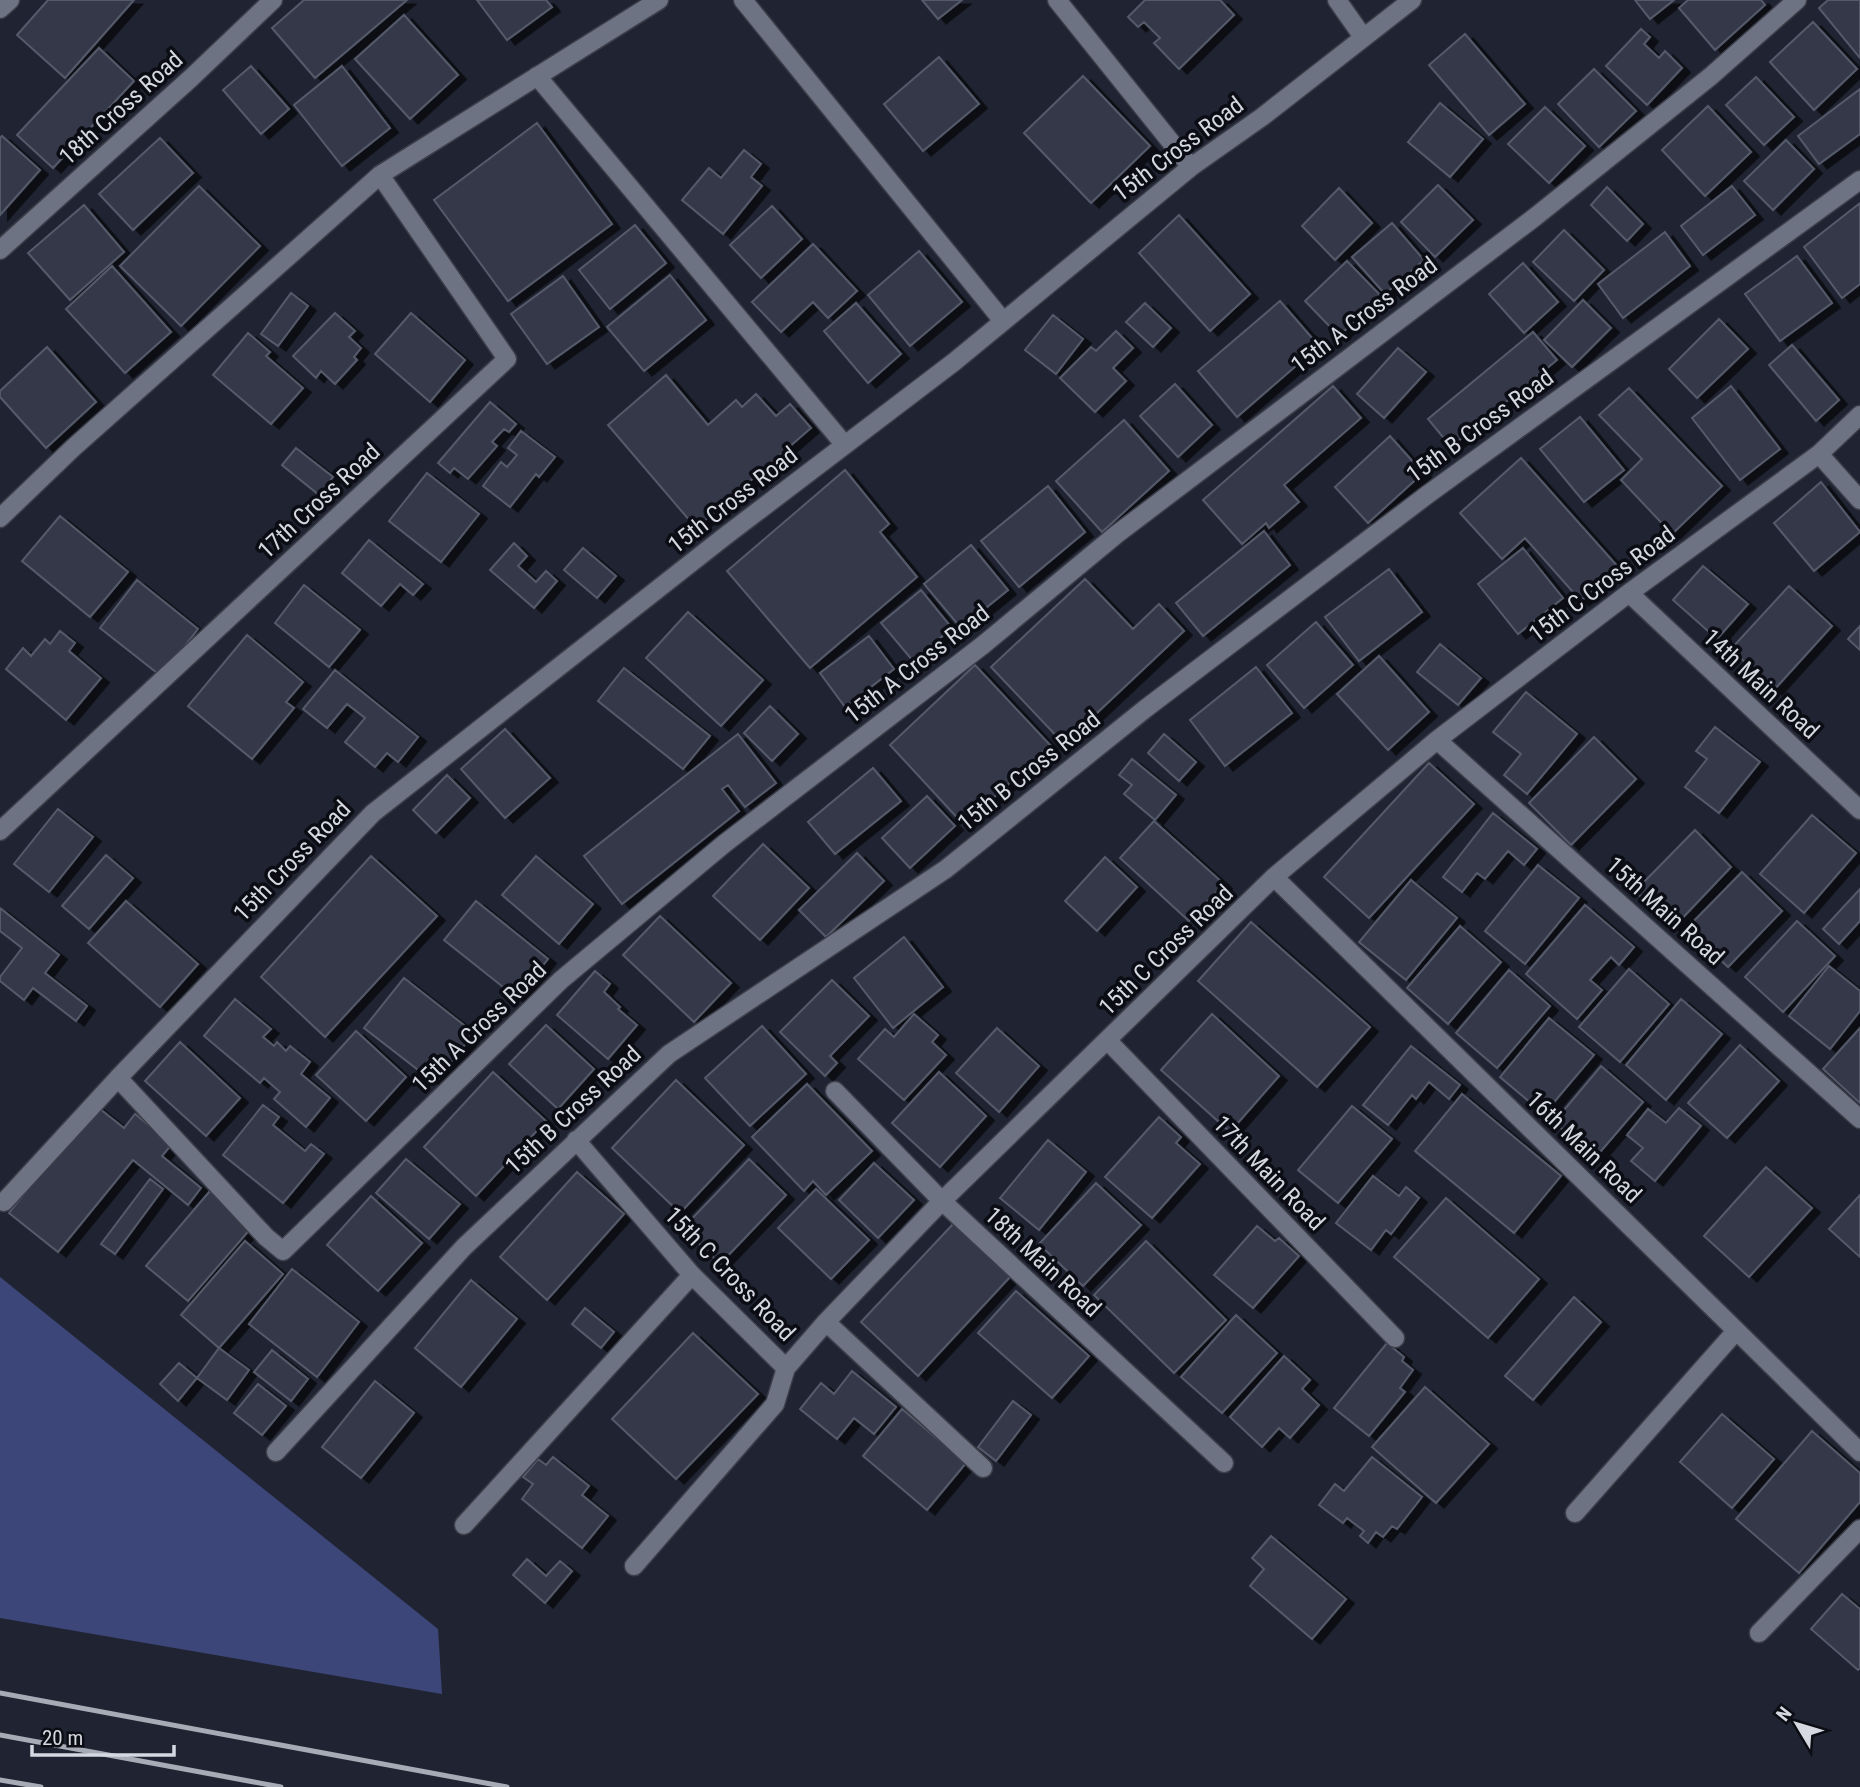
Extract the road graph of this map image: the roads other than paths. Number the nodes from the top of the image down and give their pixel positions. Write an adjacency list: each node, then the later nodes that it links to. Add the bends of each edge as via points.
1 (10, 0): 9 (street)
2 (273, 0): 15 (street, 18th Cross Road)
3 (659, 0): 11 (street)
4 (743, 0): 16 (street)
5 (1057, 0): 12 (street)
6 (1337, 0): 10 (street)
7 (1412, 0): 10 (street, 15th Cross Road)
8 (1797, 0): 28 (street, 15th A Cross Road, via 1711,76 1535,217 1117,534 983,645 724,844 561,981 283,1251)
9 (0, 9)
10 (1363, 37): 12 (street, 15th Cross Road)
11 (537, 76): 13 (street); 18 (street)
12 (1191, 167): 16 (street, 15th Cross Road)
13 (380, 175): 21 (street, via 73,448); 25 (street, 17th Cross Road, via 507,359)
14 (1860, 180): 31 (street, 15th B Cross Road, via 1427,495 1145,709 946,869 669,1054)
15 (0, 250)
16 (1003, 321): 18 (street, 15th Cross Road)
17 (1860, 415): 19 (street, 15th C Cross Road)
18 (844, 444): 28 (street, 15th Cross Road, via 373,813)
19 (1819, 454): 20 (street); 22 (street, 15th C Cross Road)
20 (1860, 500)
21 (0, 519)
22 (1629, 593): 23 (street, 15th C Cross Road); 24 (street, 14th Main Road)
23 (1437, 740): 26 (street, 15th C Cross Road); 30 (street, 15th Main Road)
24 (1860, 810)
25 (0, 831)
26 (1274, 877): 27 (street, 15th C Cross Road); 36 (street, 16th Main Road)
27 (1108, 1041): 32 (street, 15th C Cross Road); 37 (street, 17th Main Road)
28 (118, 1078): 33 (street, 15th Cross Road)
29 (835, 1091): 32 (street, 18th Main Road)
30 (1860, 1119)
31 (576, 1140): 34 (street, 15th C Cross Road); 39 (street, 15th B Cross Road, via 464,1247)
32 (942, 1201): 35 (street, 15th C Cross Road); 41 (street, 18th Main Road)
33 (4, 1202)
34 (692, 1275): 38 (street, 15th C Cross Road); 44 (street)
35 (825, 1322): 38 (street, 15th C Cross Road); 42 (street)
36 (1736, 1331): 40 (street, 16th Main Road); 43 (street)
37 (1395, 1338)
38 (786, 1368): 46 (street, via 775,1404)
39 (276, 1452)
40 (1860, 1452)
41 (1224, 1463)
42 (983, 1468)
43 (1575, 1513)
44 (464, 1525)
45 (1860, 1529): 47 (street)
46 (634, 1566)
47 (1759, 1633)

